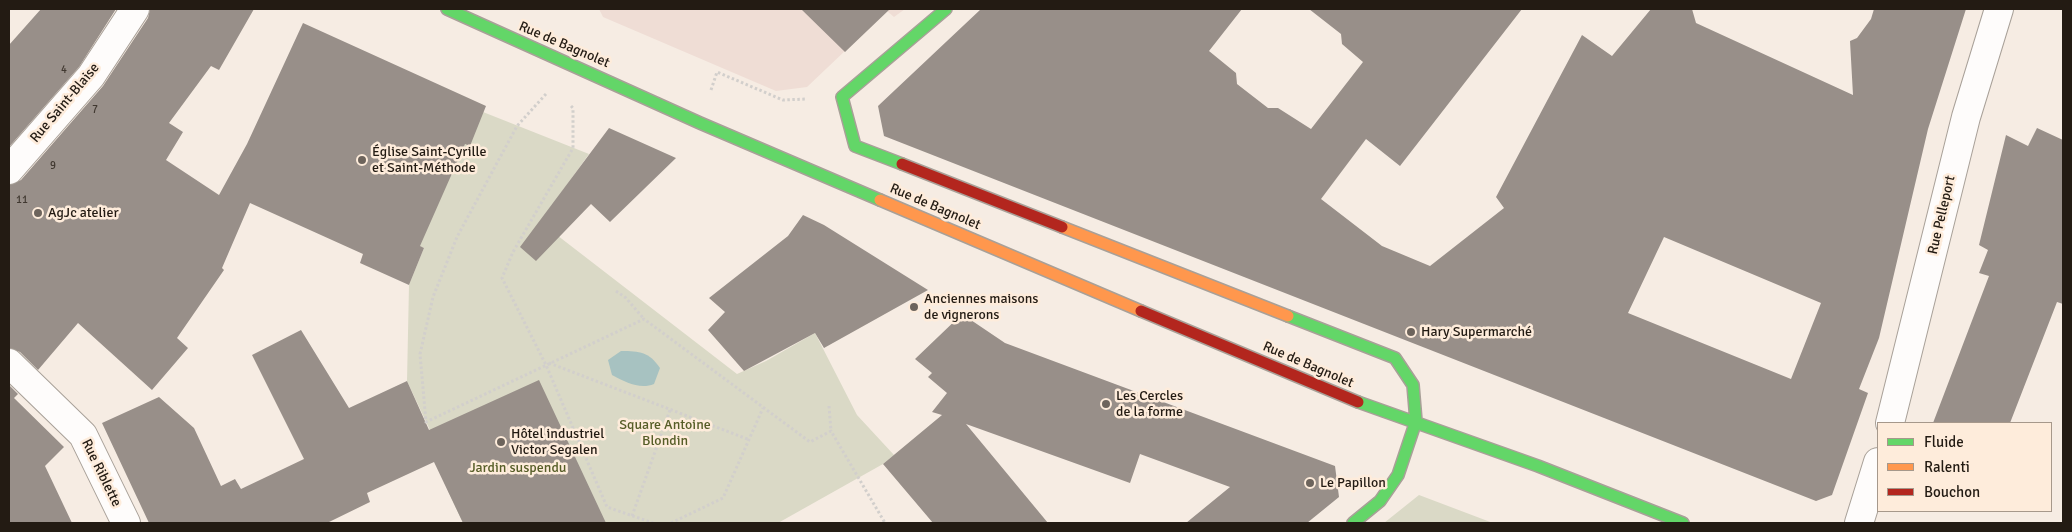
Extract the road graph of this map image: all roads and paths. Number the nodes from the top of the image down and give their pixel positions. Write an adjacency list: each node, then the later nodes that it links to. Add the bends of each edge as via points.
1 (135, 9): 8 (street, Rue Saint-Blaise, via 91,76)
2 (447, 9): 5 (street, Rue de Bagnolet)
3 (946, 9): 16 (street, Rue de Bagnolet, via 842,96 855,146 1395,358 1413,385)
4 (1999, 9): 17 (street, Rue Pelleport, via 1966,117)
5 (565, 61): 12 (path, via 555,92 573,108 573,148 502,278); 12 (path, via 546,95 517,126 456,237 433,297 420,354 426,422); 16 (street, Rue de Bagnolet, via 700,123 1346,398)
6 (717, 72): 7 (path)
7 (783, 100)
8 (9, 170)
9 (616, 291): 10 (path)
10 (644, 319): 12 (path); 14 (path)
11 (9, 363): 22 (street, Rue Riblette, via 84,435)
12 (548, 364): 15 (path); 21 (path, via 607,507)
13 (829, 406): 18 (path)
14 (763, 408): 18 (path, via 810,442); 19 (path)
15 (670, 410): 19 (path); 21 (path)
16 (1416, 421): 26 (street, via 1398,475 1380,501); 27 (street, Rue de Bagnolet)
17 (1890, 422)
18 (831, 431): 25 (path)
19 (750, 440): 24 (path, via 723,498)
20 (1877, 465): 28 (street)
21 (632, 516): 23 (path)
22 (126, 523)
23 (653, 523)
24 (672, 523)
25 (885, 523)
26 (1353, 523)
27 (1684, 523)
28 (1859, 523)

